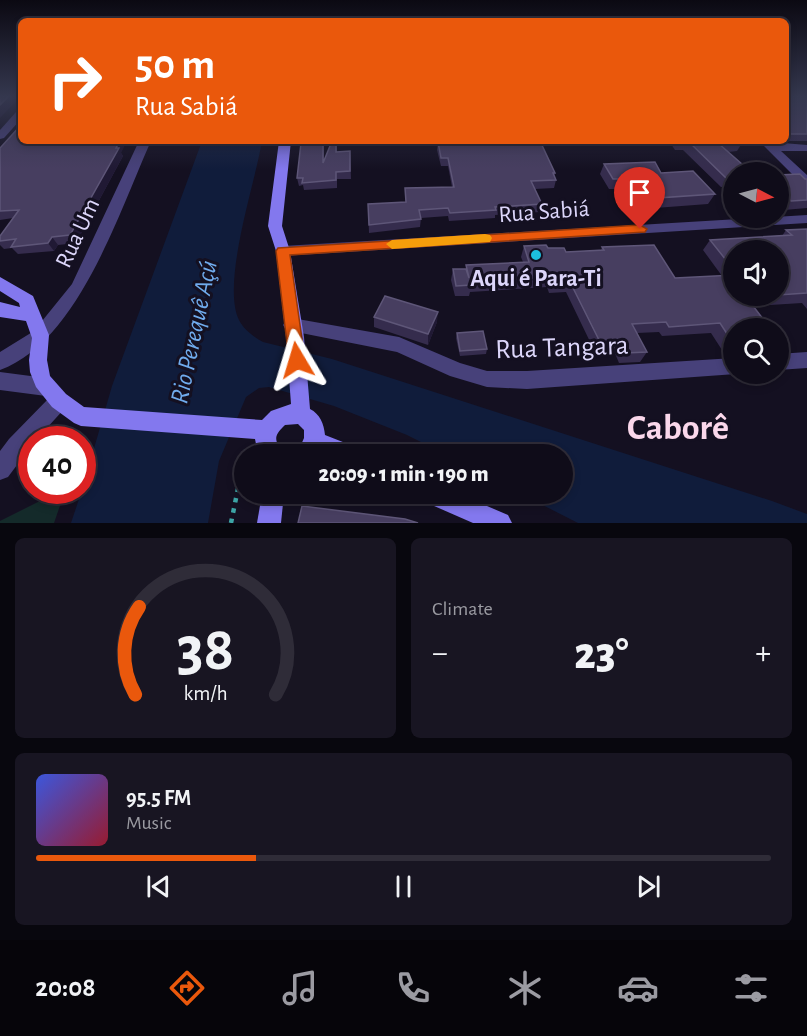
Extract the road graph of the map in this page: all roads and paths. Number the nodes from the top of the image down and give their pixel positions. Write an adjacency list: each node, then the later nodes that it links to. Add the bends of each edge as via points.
1 (14, 120): 2 (street)
2 (0, 136)
3 (144, 144): 14 (street, Rua Um, via 78,287)
4 (285, 144): 9 (street, via 275,226)
5 (768, 144): 6 (street); 7 (street)
6 (807, 148)
7 (807, 182)
8 (807, 219): 9 (street, Rua Sabiá)
9 (283, 251): 13 (street)
10 (0, 283): 12 (street, via 27,300)
11 (0, 309): 12 (street)
12 (29, 315): 14 (street)
13 (294, 331): 18 (street, Rua Tangara, via 399,345 457,370 487,378 527,380); 21 (street)
14 (40, 336): 17 (street, Rua Um); 20 (street, via 38,364)
15 (807, 360): 16 (street)
16 (789, 361)
17 (0, 362)
18 (723, 367)
19 (0, 381): 20 (street)
20 (52, 394): 22 (street, via 81,416); 25 (street)
21 (300, 409): 22 (street, via 276,418); 24 (street, via 316,430)
22 (258, 431): 23 (street)
23 (265, 444)
24 (312, 444)
25 (0, 469)
26 (235, 504): 29 (path)
27 (272, 504): 30 (street)
28 (456, 504): 31 (street)
29 (231, 523)
30 (269, 523)
31 (500, 523)

